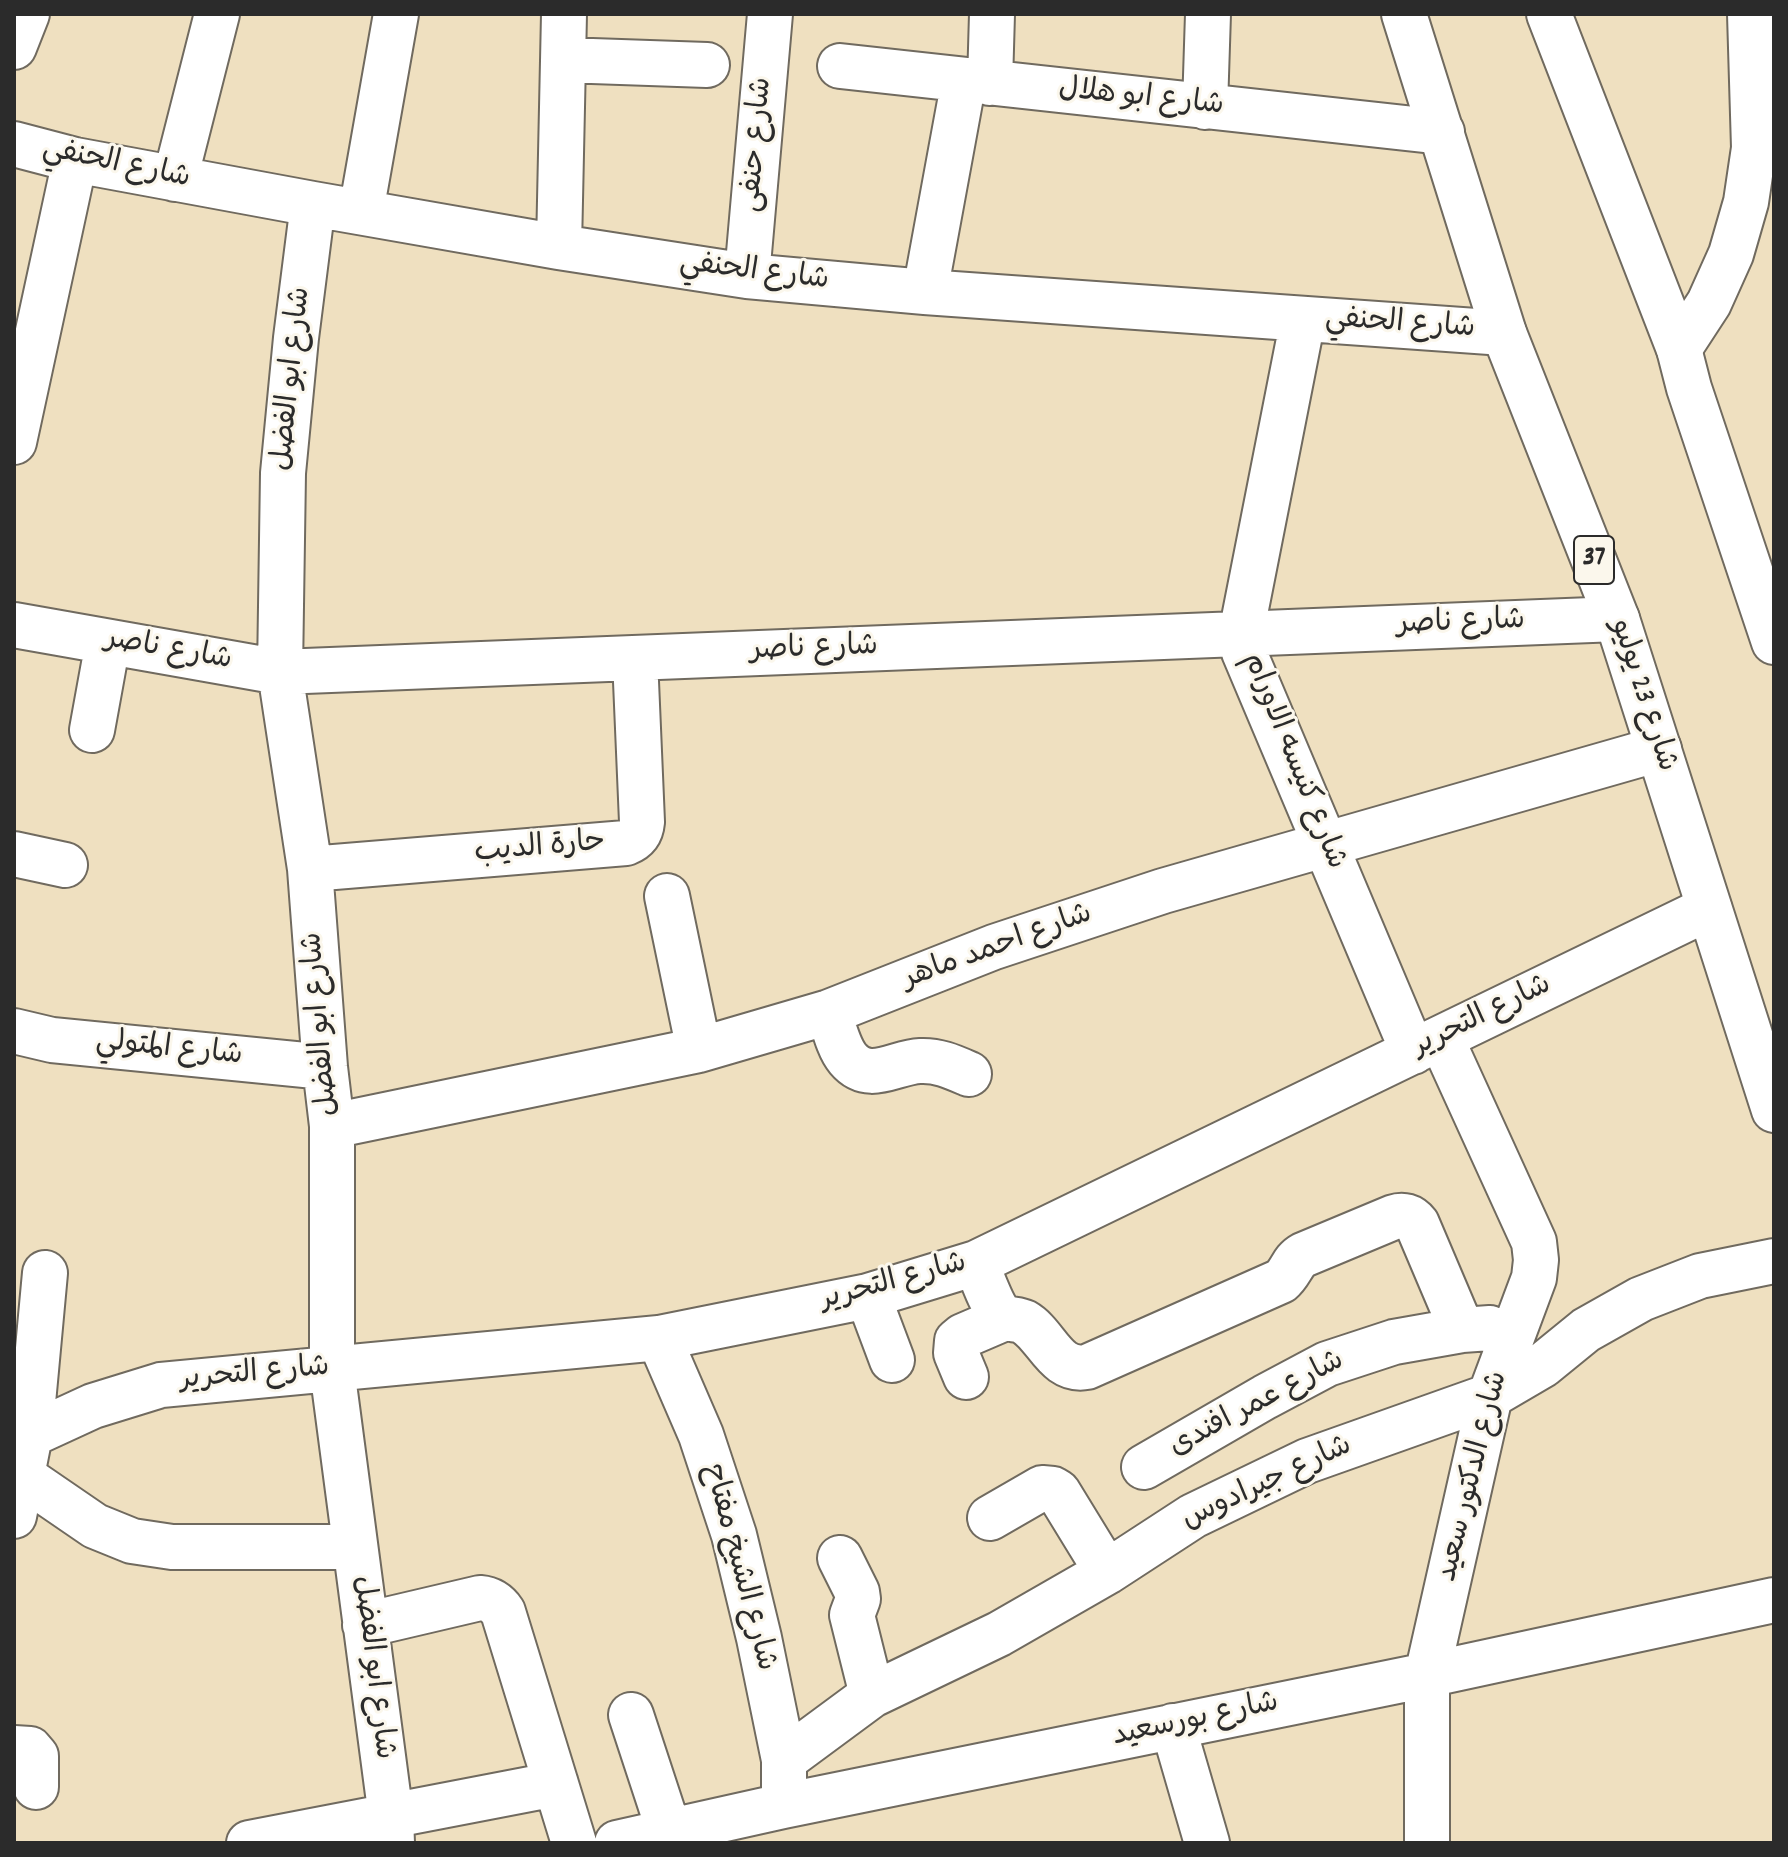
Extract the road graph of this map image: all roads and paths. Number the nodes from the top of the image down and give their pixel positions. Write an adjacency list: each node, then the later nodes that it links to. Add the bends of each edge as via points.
1 (27, 14): 11 (street)
2 (217, 14): 21 (street)
3 (396, 14): 23 (street)
4 (564, 14): 12 (street)
5 (770, 14): 25 (street, شارع حنفى)
6 (992, 14): 16 (street)
7 (1208, 14): 17 (street)
8 (1405, 14): 18 (street, شارع 23 يوليو / 37)
9 (1549, 14): 29 (street)
10 (1750, 14): 15 (street)
11 (14, 47)
12 (563, 60): 13 (street); 24 (street)
13 (707, 65)
14 (840, 66): 16 (street, شارع ابو هلال)
15 (1763, 66): 29 (street, via 1746,202 1731,254 1709,303)
16 (977, 81): 17 (street, شارع ابو هلال); 26 (street)
17 (1205, 107): 18 (street, شارع ابو هلال)
18 (1442, 132): 28 (street, شارع 23 يوليو / 37)
19 (14, 144): 20 (street, شارع الحنفي)
20 (75, 160): 21 (street, شارع الحنفي); 30 (street)
21 (175, 179): 22 (street, شارع الحنفي)
22 (313, 204): 23 (street, شارع الحنفي); 37 (street, شارع ابو الفضل, via 283,473)
23 (361, 212): 24 (street, شارع الحنفي)
24 (559, 247): 25 (street, شارع الحنفي)
25 (747, 276): 26 (street, شارع الحنفي)
26 (925, 292): 27 (street, شارع الحنفي)
27 (1303, 319): 28 (street, شارع الحنفي); 33 (street, شارع كنيسه الاورام)
28 (1504, 333): 31 (street, شارع 23 يوليو / 37)
29 (1679, 349): 35 (street)
30 (14, 442)
31 (1617, 619): 33 (street, شارع ناصر); 39 (street, شارع 23 يوليو / 37)
32 (14, 625): 34 (street, شارع ناصر)
33 (1241, 634): 36 (street, شارع ناصر); 40 (street, شارع كنيسه الاورام)
34 (108, 642): 37 (street, شارع ناصر); 38 (street)
35 (1774, 642)
36 (635, 658): 37 (street, شارع ناصر); 43 (street, حارة الديب, via 642,822 640,833 631,840)
37 (280, 672): 43 (street, شارع ابو الفضل)
38 (92, 730)
39 (1659, 749): 40 (street, شارع احمد ماهر); 45 (street, شارع 23 يوليو / 37)
40 (1326, 846): 46 (street, شارع احمد ماهر, via 1163,891 994,947); 48 (street, شارع كنيسه الاورام)
41 (14, 854): 42 (street)
42 (65, 865)
43 (310, 869): 50 (street, شارع ابو الفضل)
44 (667, 896): 49 (street)
45 (1709, 908): 48 (street, شارع التحرير); 52 (street, شارع 23 يوليو / 37)
46 (829, 1012): 49 (street, شارع احمد ماهر); 51 (street, via 844,1053 865,1071 919,1061 945,1063)
47 (14, 1031): 50 (street, شارع المتولي, via 52,1040)
48 (1427, 1045): 55 (street, شارع التحرير); 59 (street, شارع الدكتور سعيد, via 1534,1242 1534,1278)
49 (699, 1050): 53 (street, شارع احمد ماهر)
50 (325, 1067): 53 (street, شارع ابو الفضل)
51 (969, 1074)
52 (1774, 1110)
53 (332, 1126): 63 (street, شارع ابو الفضل)
54 (1774, 1261): 65 (street, شارع جيرادوس, via 1700,1276 1641,1299)
55 (976, 1263): 57 (street, شارع التحرير); 58 (street)
56 (45, 1273): 66 (street)
57 (868, 1296): 61 (street, شارع التحرير); 62 (street)
58 (1005, 1318): 60 (street, via 1024,1322 1067,1365 1080,1369 1281,1281 1303,1255 1405,1215 1417,1224); 64 (street, via 957,1341)
59 (1516, 1326): 60 (street, شارع عمر افندى); 65 (street, شارع الدكتور سعيد)
60 (1462, 1330): 67 (street, شارع عمر افندى, via 1394,1342 1327,1364)
61 (659, 1338): 63 (street, شارع التحرير); 79 (street, شارع الشيخ مفتاح, via 701,1435 734,1535)
62 (892, 1360)
63 (332, 1369): 66 (street, شارع التحرير, via 161,1385 93,1406); 69 (street, شارع ابو الفضل)
64 (966, 1377)
65 (1490, 1396): 71 (street, شارع جيرادوس, via 1307,1461 1193,1516); 74 (street, شارع الدكتور سعيد)
66 (20, 1467): 69 (street, via 95,1526 132,1541 172,1547)
67 (1144, 1467)
68 (990, 1518): 71 (street, via 1042,1488 1053,1489)
69 (355, 1547): 73 (street, شارع ابو الفضل)
70 (840, 1558): 75 (street, via 858,1596 852,1615)
71 (1107, 1572): 75 (street, شارع جيرادوس, via 999,1634)
72 (1774, 1600): 74 (street, شارع بورسعيد)
73 (365, 1625): 80 (street, via 480,1598 494,1601 503,1612); 83 (street, شارع ابو الفضل)
74 (1427, 1675): 77 (street, شارع بورسعيد); 89 (street, شارع الدكتور سعيد)
75 (872, 1695): 79 (street, شارع جيرادوس)
76 (631, 1715): 84 (street)
77 (1173, 1726): 82 (street, شارع بورسعيد); 88 (street)
78 (14, 1748): 81 (street, via 30,1749 36,1756)
79 (784, 1760): 82 (street, شارع الشيخ مفتاح)
80 (556, 1784): 83 (street); 86 (street)
81 (36, 1787)
82 (783, 1806): 84 (street, شارع بورسعيد)
83 (391, 1830): 85 (street)
84 (671, 1837): 87 (street, شارع بورسعيد)
85 (249, 1843)
86 (574, 1843)
87 (617, 1843)
88 (1207, 1843)
89 (1427, 1843)

